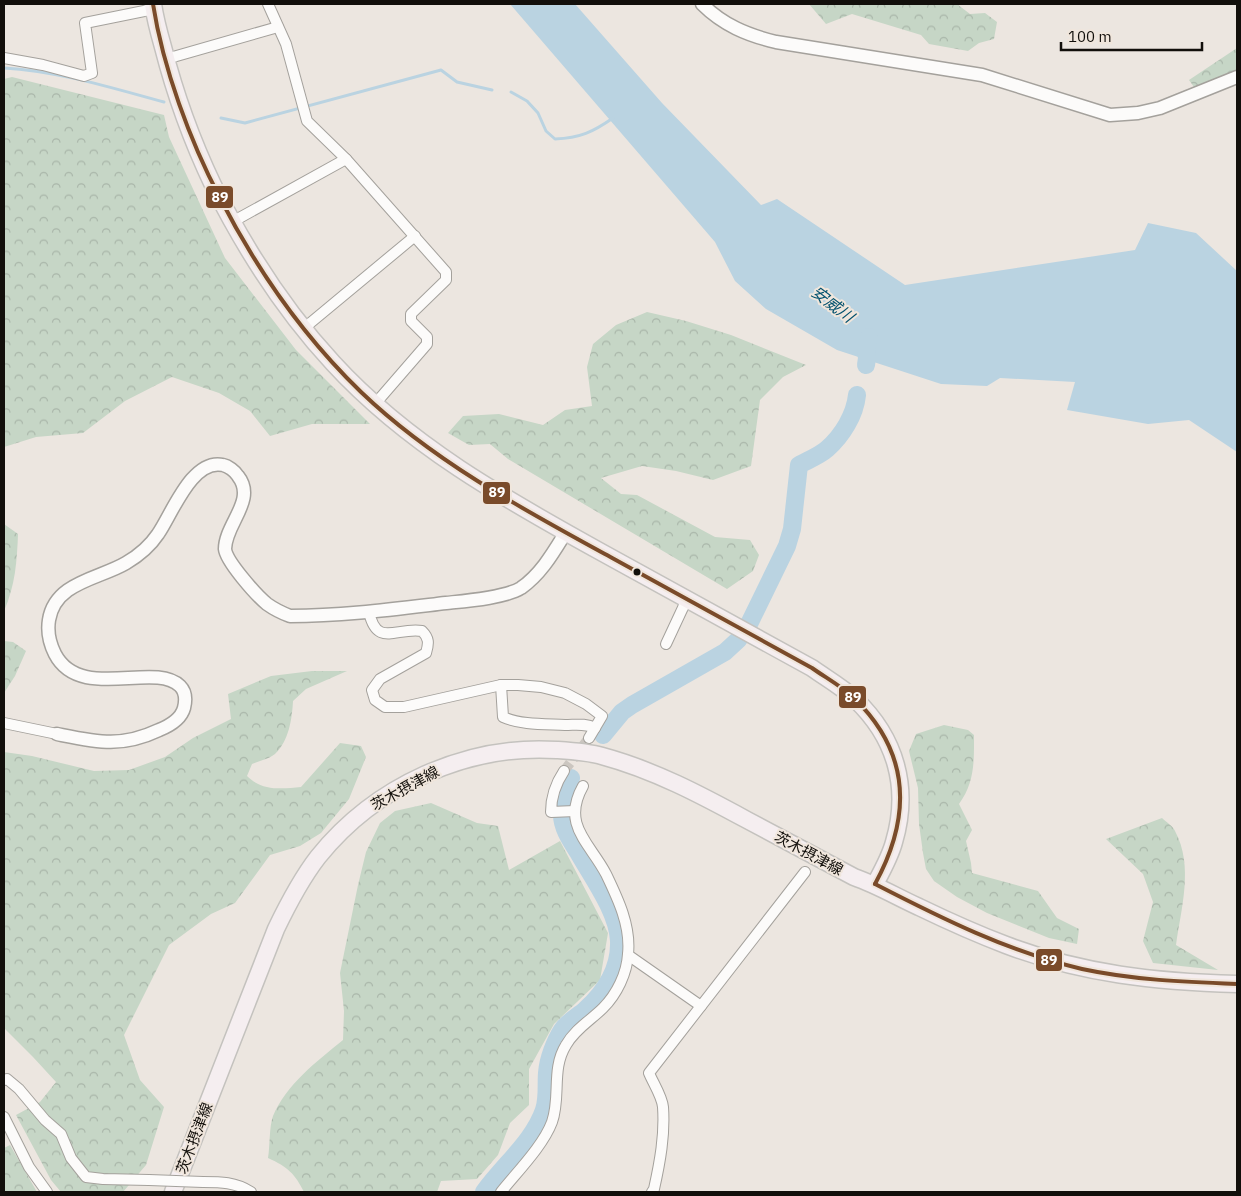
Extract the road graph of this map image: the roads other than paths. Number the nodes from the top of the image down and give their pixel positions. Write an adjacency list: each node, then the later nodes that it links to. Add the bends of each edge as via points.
1 (268, 4): 4 (street)
2 (702, 4): 7 (street, via 723,22 755,37 982,75 1110,114 1160,108)
3 (154, 6): 5 (street, via 85,23 92,73 84,76); 6 (main road)
4 (278, 27): 6 (street); 8 (street, via 286,44 307,121)
5 (4, 58)
6 (166, 59): 9 (main road, via 186,123)
7 (1237, 77)
8 (346, 159): 9 (street); 10 (street)
9 (232, 222): 11 (main road, via 261,271)
10 (415, 236): 11 (street); 12 (street, via 446,272 446,280 411,314 411,321 427,337 427,344)
11 (303, 329): 12 (main road)
12 (375, 404): 13 (main road, via 472,477)
13 (566, 532): 14 (main road); 15 (street, via 551,557 519,589 490,598)
14 (688, 599): 16 (street); 26 (main road, via 812,668 848,694 875,722 888,743 900,784 900,812 894,843)
15 (369, 612): 17 (street, via 372,626 381,632 387,634 412,629 422,631 428,637 426,653 380,679 372,690 374,700 385,707 404,707); 20 (street, via 290,616 266,603 226,554 227,535 244,494 242,481 223,465 211,465 196,472 154,540 118,567 73,585 54,606 49,619 51,646 66,667 80,676 97,679 165,679 179,685 185,692 184,711 164,728 127,742 99,742)
16 (666, 644)
17 (501, 685): 19 (street, via 541,686 565,693 602,716); 19 (street, via 503,717 515,722 587,724)
18 (4, 724): 20 (street)
19 (596, 728): 21 (street)
20 (57, 734)
21 (589, 738)
22 (564, 771): 24 (street, via 558,780 551,812)
23 (583, 786): 24 (street)
24 (573, 811): 27 (street, via 583,840 606,873 625,920)
25 (805, 872): 29 (street)
26 (875, 884): 28 (main road, 茨木摂津線, via 965,928 1061,964 1154,980); 33 (main road, 茨木摂津線, via 697,793 600,755 514,750 466,759 424,775 365,811 348,826 318,858 290,900)
27 (628, 954): 29 (street); 35 (street, via 621,982 613,995 566,1044 558,1066 552,1122 541,1142)
28 (1237, 984)
29 (701, 1006): 36 (street, via 649,1074 663,1105 661,1160)
30 (4, 1080): 34 (street, bridge, via 19,1089 61,1134 70,1158 86,1177 230,1182)
31 (4, 1117): 32 (street, via 29,1167)
32 (47, 1192)
33 (173, 1192)
34 (251, 1192)
35 (501, 1192)
36 (652, 1192)

